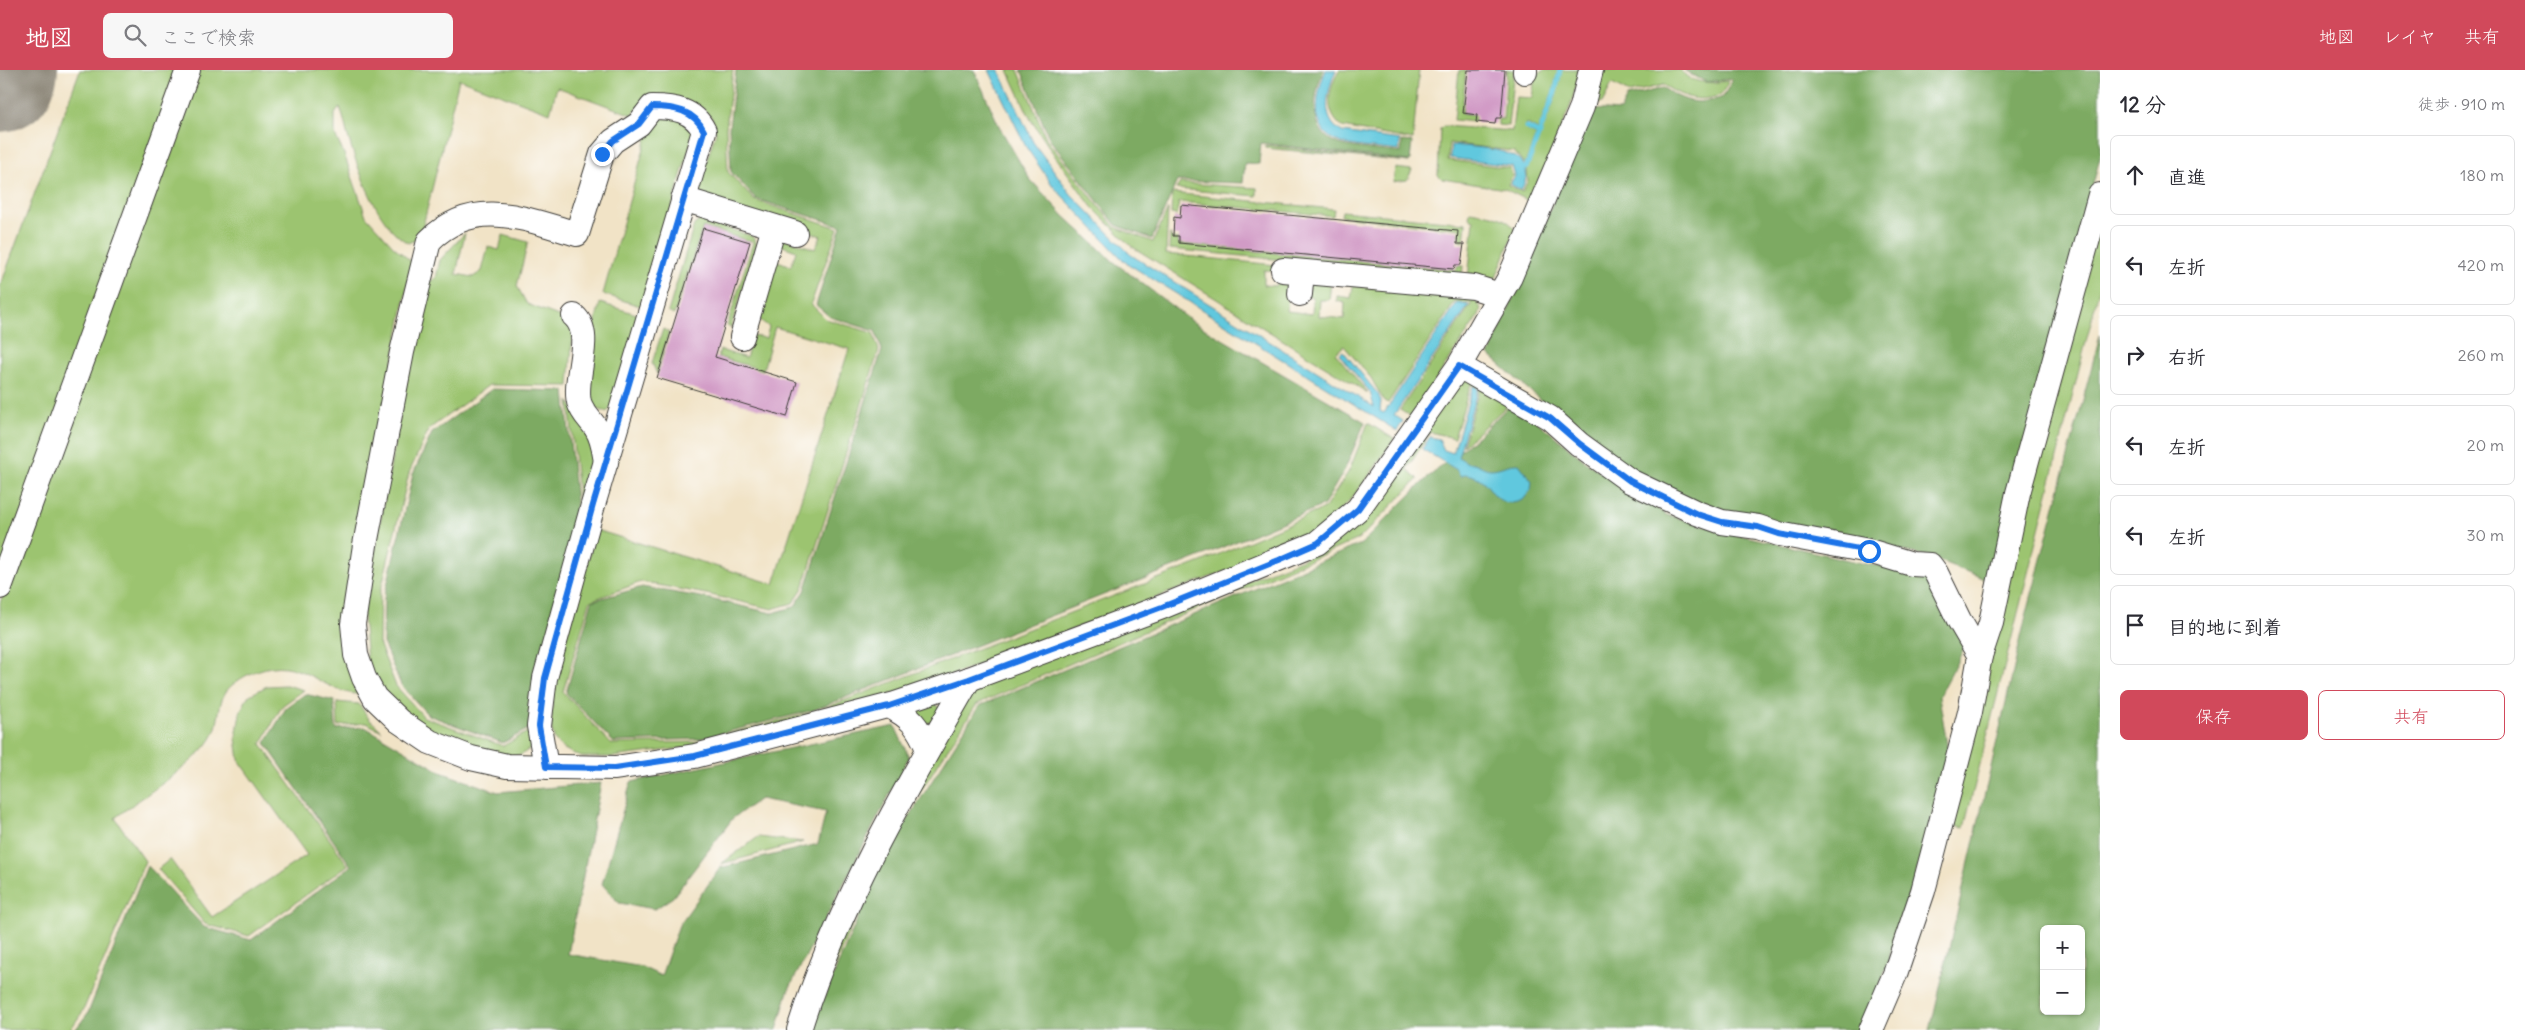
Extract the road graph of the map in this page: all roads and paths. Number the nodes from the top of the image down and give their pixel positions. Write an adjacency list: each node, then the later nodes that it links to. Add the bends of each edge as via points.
1 (188, 70): 11 (lane)
2 (1591, 70): 6 (lane, via 1582,107 1510,277)
3 (2100, 195): 12 (lane, via 2018,493 1991,623)
4 (684, 198): 8 (lane, via 785,230); 10 (lane); 16 (lane, via 704,131 698,118 668,107 652,107 639,124 613,141 602,154 577,234 514,216 487,213 460,218 429,241 400,361 365,545 354,624 356,655 375,698 399,721 430,742 471,758 507,766)
5 (1295, 278): 6 (lane, via 1474,287)
6 (1499, 295): 9 (lane)
7 (574, 316): 10 (lane, via 581,322 584,332 579,402 597,428)
8 (742, 337)
9 (1459, 366): 12 (lane, via 1550,418 1630,481 1697,514 1722,522 1869,551 1912,564 1930,565); 13 (lane, via 1358,509 1318,543 1162,607)
10 (606, 462): 16 (lane, via 545,678 539,726)
11 (0, 587)
12 (1980, 656): 18 (lane, via 1970,712 1922,892 1895,974)
13 (969, 679): 14 (lane); 15 (lane)
14 (889, 706): 15 (lane, via 907,716 920,731); 16 (lane, via 695,756 615,768)
15 (928, 749): 17 (lane, via 853,893 814,978)
16 (546, 767)
17 (799, 1030)
18 (1871, 1030)

